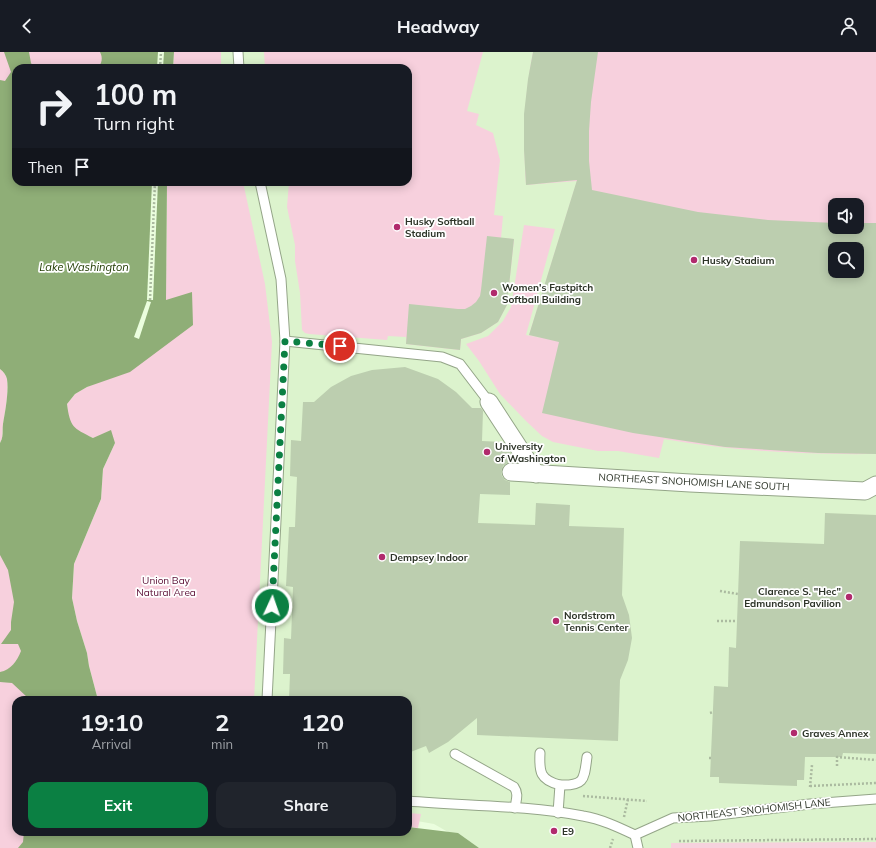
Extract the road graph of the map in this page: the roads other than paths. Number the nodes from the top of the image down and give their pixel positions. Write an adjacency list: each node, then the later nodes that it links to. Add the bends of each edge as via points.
1 (238, 52): 2 (lane)
2 (238, 64)
3 (261, 186): 4 (lane, via 281,279)
4 (285, 341): 5 (lane, via 442,356 460,364); 9 (lane)
5 (489, 402): 7 (street)
6 (511, 472): 7 (street, NORTHEAST SNOHOMISH LANE SOUTH)
7 (536, 474): 8 (street, NORTHEAST SNOHOMISH LANE SOUTH, via 865,491)
8 (876, 485)
9 (267, 696)
10 (540, 753): 13 (lane, via 540,767 544,778)
11 (455, 754): 16 (lane, via 514,788 517,791)
12 (587, 757): 13 (lane, via 582,780 578,784)
13 (560, 785): 17 (lane)
14 (876, 799): 18 (lane, NORTHEAST SNOHOMISH LANE, via 673,818)
15 (412, 801): 16 (lane)
16 (515, 808): 17 (lane)
17 (558, 813): 18 (lane, via 606,822)
18 (635, 835): 19 (lane)
19 (638, 848)

